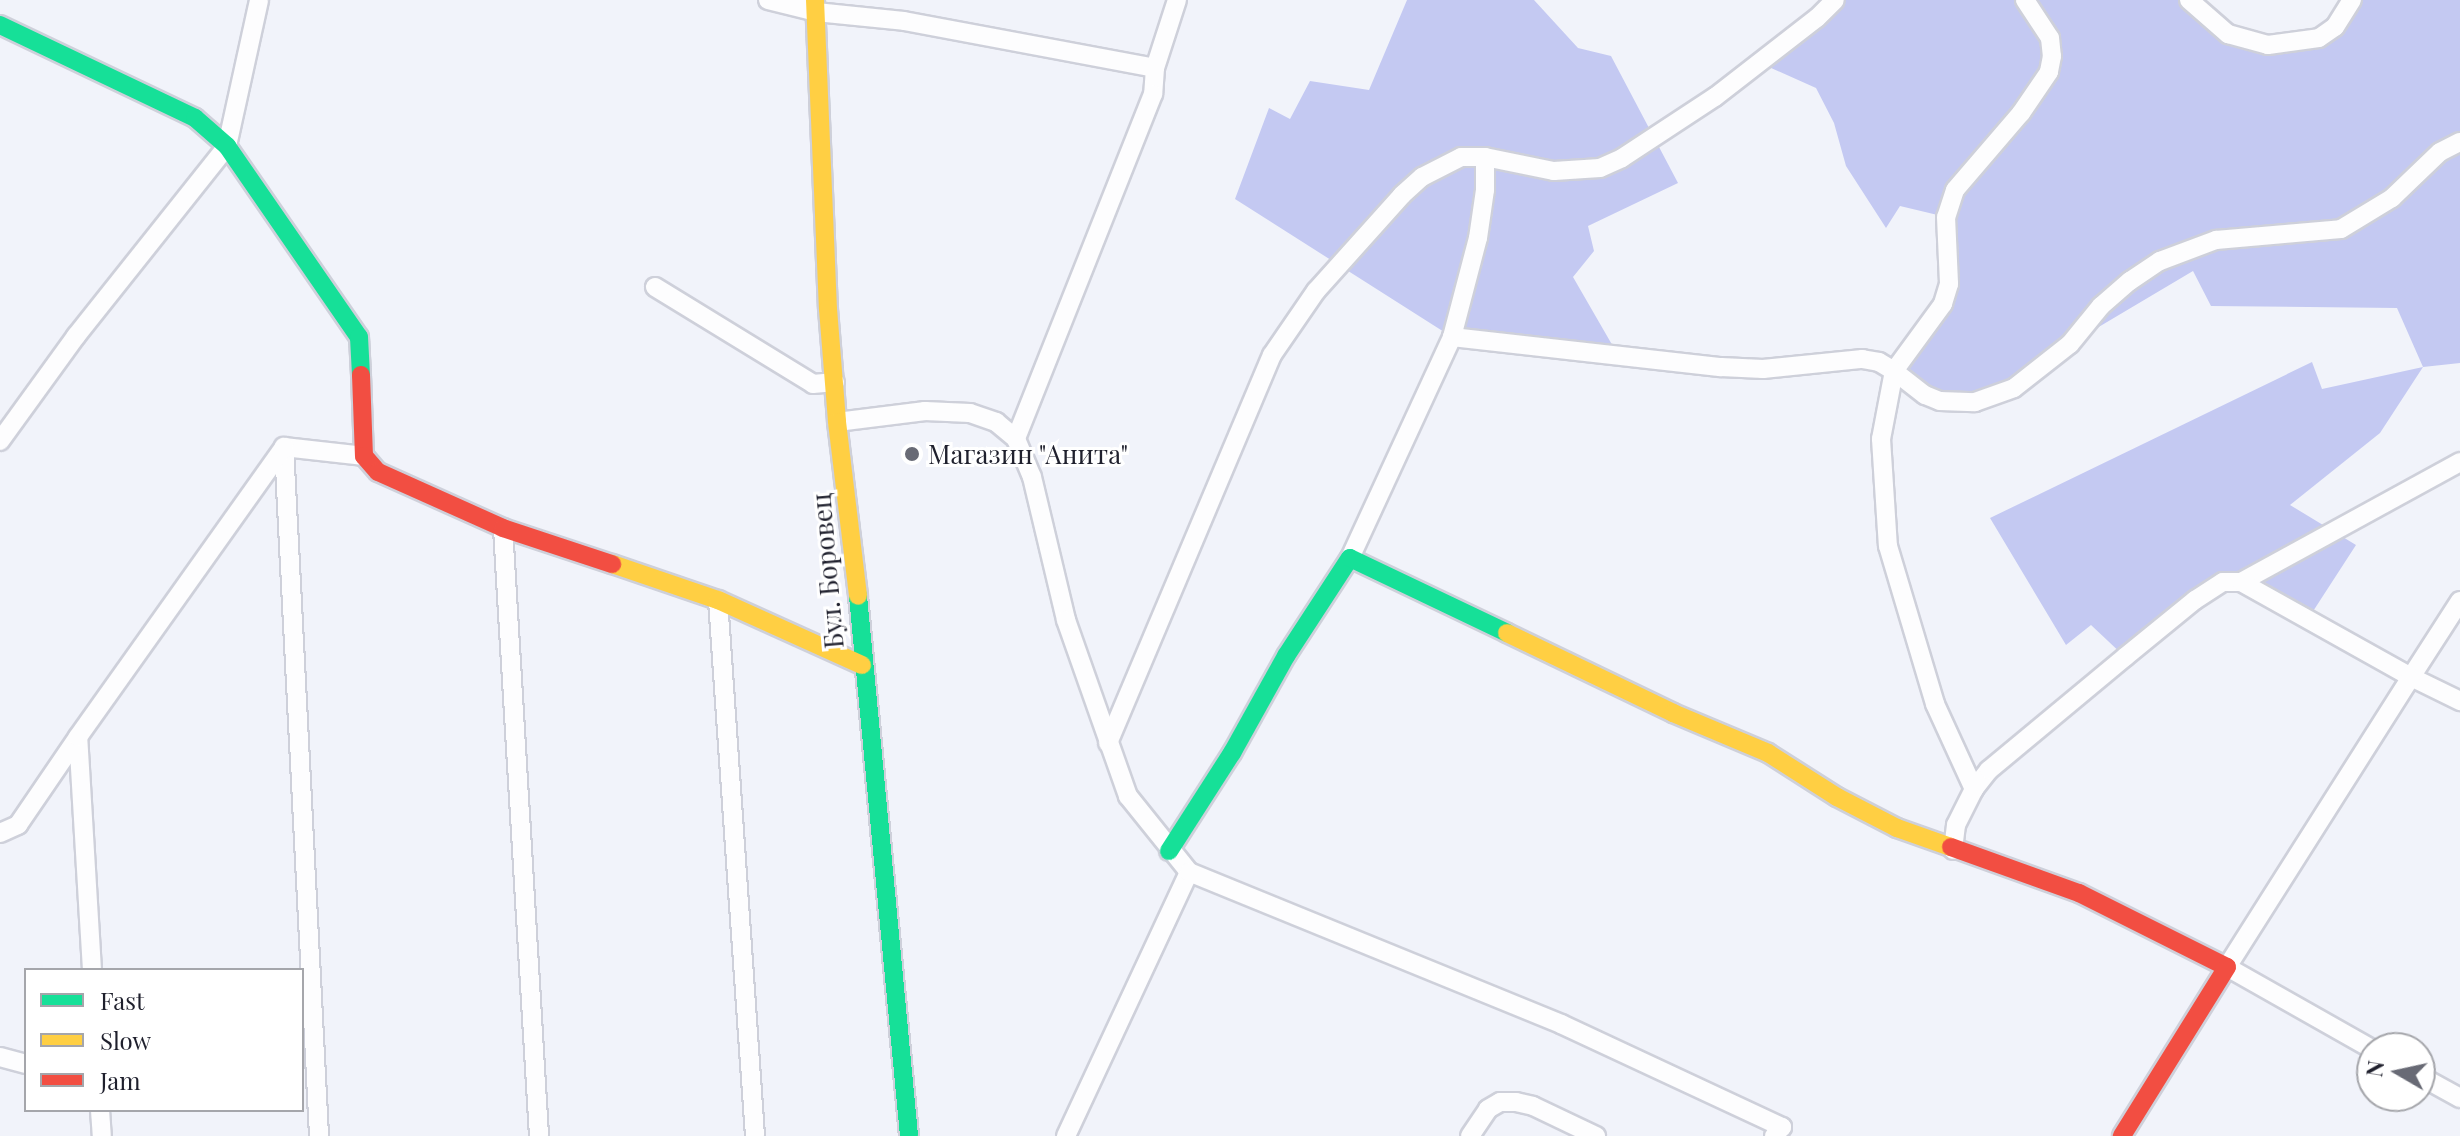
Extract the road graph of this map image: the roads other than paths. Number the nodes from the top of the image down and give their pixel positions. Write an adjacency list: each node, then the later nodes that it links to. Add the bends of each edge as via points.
1 (259, 0): 12 (street)
2 (768, 0): 8 (street)
3 (1177, 0): 10 (street)
4 (1835, 0): 13 (street, via 1715,97 1622,158 1580,171 1554,171)
5 (2025, 0): 16 (street, via 2050,38 2049,72 1955,190 1946,217 1949,284 1943,304)
6 (2189, 0): 7 (street, via 2228,34 2268,45 2319,38 2335,27)
7 (2352, 0)
8 (816, 6): 10 (street); 17 (street, Бул. Боровец)
9 (0, 25): 12 (street, via 195,118)
10 (1155, 68): 19 (street, via 1153,94)
11 (2460, 142): 16 (street, via 2440,152 2392,198 2341,229 2216,240 2160,261 2101,306 2070,344 2039,370 1993,397 1940,401)
12 (227, 146): 20 (street); 22 (street, via 359,337)
13 (1485, 157): 15 (street, via 1478,238); 33 (street, via 1461,157 1445,164 1402,195 1316,291 1272,355)
14 (655, 287): 17 (street, via 813,384)
15 (1452, 337): 16 (street, via 1735,368 1862,359); 25 (street)
16 (1894, 371): 34 (street, via 1881,439 1888,546 1935,704)
17 (835, 382): 18 (street, Бул. Боровец)
18 (837, 422): 19 (street, via 925,411 970,413 996,422); 29 (street, Бул. Боровец, via 857,576)
19 (1016, 439): 33 (street, via 1032,477 1066,620)
20 (0, 441)
21 (284, 447): 22 (street); 32 (street); 50 (street)
22 (364, 456): 24 (street, via 378,472)
23 (2460, 462): 26 (street)
24 (503, 528): 27 (street); 51 (street)
25 (1350, 558): 36 (street, via 1768,753 1837,797); 37 (street)
26 (2241, 582): 30 (street); 34 (street, via 2223,582 2195,600 1989,770)
27 (718, 600): 29 (street); 52 (street)
28 (2460, 601): 30 (street)
29 (862, 665): 53 (street, Бул. Боровец)
30 (2411, 677): 31 (street); 39 (street)
31 (2460, 701)
32 (78, 737): 35 (street, via 18,825); 40 (street)
33 (1108, 743): 37 (street, via 1128,796)
34 (1974, 789): 36 (street, via 1956,825)
35 (0, 833)
36 (1953, 850): 39 (street, via 2079,893)
37 (1169, 851): 38 (street)
38 (1189, 872): 47 (street, via 1561,1024); 48 (street)
39 (2227, 967): 41 (street); 56 (street)
40 (92, 968)
41 (2356, 1040)
42 (0, 1057): 43 (street)
43 (24, 1063)
44 (2436, 1085): 45 (street)
45 (2460, 1098)
46 (100, 1112): 49 (street)
47 (1785, 1133)
48 (1071, 1134)
49 (102, 1136)
50 (319, 1136)
51 (539, 1136)
52 (755, 1136)
53 (909, 1136)
54 (1470, 1136): 55 (street, via 1488,1109 1516,1102)
55 (1596, 1136)
56 (2122, 1136)

